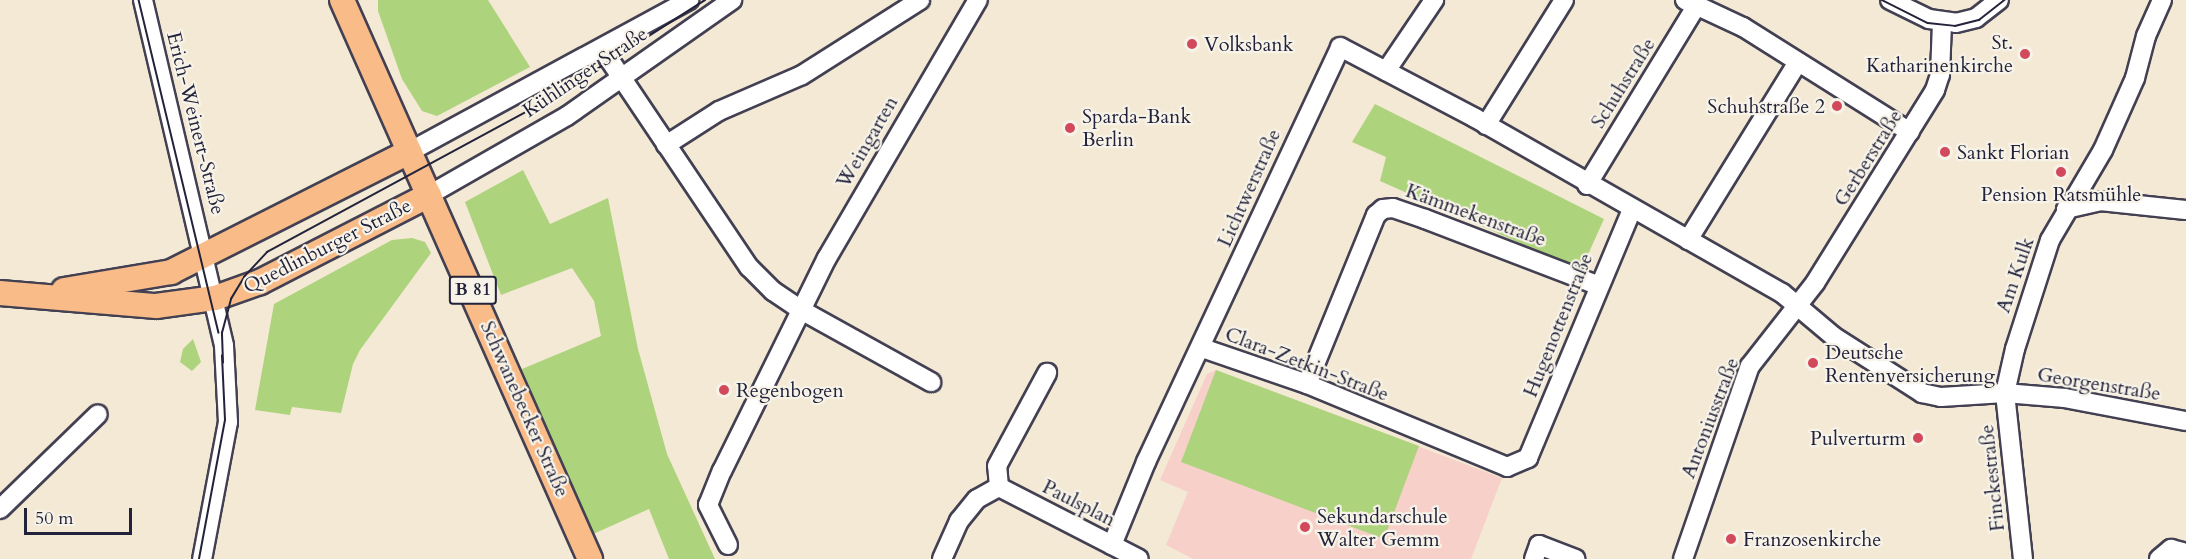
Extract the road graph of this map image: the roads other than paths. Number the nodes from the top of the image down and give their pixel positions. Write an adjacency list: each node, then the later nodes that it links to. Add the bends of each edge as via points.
1 (143, 0): 29 (street, Erich-Weinert-Straße)
2 (732, 0): 14 (street, Kühlinger Straße)
3 (920, 0): 21 (street, via 802,75 719,111)
4 (978, 0): 35 (street, Weingarten, via 884,155)
5 (1434, 0): 17 (street)
6 (1564, 0): 19 (street)
7 (1890, 0): 13 (street)
8 (1999, 0): 13 (street, via 1976,18)
9 (2162, 0): 26 (street, Am Kulk, via 2146,36 2135,78 2103,150)
10 (685, 1): 14 (street); 15 (street, Kühlinger Straße)
11 (1691, 3): 16 (street, Schuhstraße, via 1743,27); 23 (street, Schuhstraße)
12 (349, 5): 22 (main road, B 81)
13 (1942, 22): 20 (street, Gerberstraße, via 1940,78)
14 (695, 24): 18 (street, Kühlinger Straße)
15 (603, 50): 18 (street); 22 (street, Kühlinger Straße)
16 (1798, 62): 20 (street, Schuhstraße); 28 (street)
17 (1386, 71): 19 (street); 36 (street, Lichtwerstraße, via 1340,47)
18 (619, 79): 21 (street); 24 (street, Kühlinger Straße, via 567,116)
19 (1486, 125): 23 (street)
20 (1910, 132): 34 (street, Gerberstraße, via 1819,278)
21 (666, 145): 35 (street, via 749,267)
22 (409, 152): 24 (main road, B 81); 29 (main road, Quedlinburger Straße)
23 (1587, 184): 25 (street)
24 (429, 195): 33 (main road, Quedlinburger Straße, via 260,282); 50 (main road, Schwanebecker Straße / B 81)
25 (1632, 209): 28 (street); 30 (street, Hugenottenstraße)
26 (2066, 209): 27 (street, via 2100,201); 40 (street, Am Kulk, via 2032,289)
27 (2186, 210)
28 (1688, 240): 34 (street)
29 (206, 257): 32 (main road, Quedlinburger Straße, via 171,272 74,286); 33 (street, Erich-Weinert-Straße)
30 (1597, 285): 39 (street, Kämmekenstraße, via 1425,219 1393,208 1383,209 1376,215); 43 (street, Hugenottenstraße)
31 (0, 292): 32 (main road, Quedlinburger Straße)
32 (45, 297): 33 (main road, Quedlinburger Straße, via 156,306)
33 (215, 298): 49 (street, Erich-Weinert-Straße, via 223,335 229,411)
34 (1798, 304): 40 (street, Georgenstraße, via 1833,336 1922,393 1941,397); 55 (street, Antoniusstraße, via 1750,366)
35 (801, 310): 38 (street); 46 (street, Weingarten, via 708,505)
36 (1202, 348): 39 (street, Clara-Zetkin-Straße); 47 (street, Clara-Zetkin-Straße, via 1146,462)
37 (1047, 372): 44 (street, via 997,466)
38 (931, 382)
39 (1307, 384): 43 (street, Clara-Zetkin-Straße, via 1507,467)
40 (2005, 393): 42 (street, Georgenstraße, via 2065,398); 56 (street, Finckestraße)
41 (98, 414): 45 (street)
42 (2186, 421)
43 (1528, 458)
44 (999, 487): 47 (street, Paulsplan); 51 (street, via 977,499 965,514)
45 (0, 509)
46 (728, 545)
47 (1112, 545): 52 (street, Paulsplan)
48 (2184, 554): 57 (street, via 2171,549)
49 (202, 559)
50 (590, 559)
51 (942, 559)
52 (1139, 559)
53 (1534, 559): 54 (street, via 1539,545)
54 (1575, 559)
55 (1683, 559)
56 (2023, 559)
57 (2159, 559)

